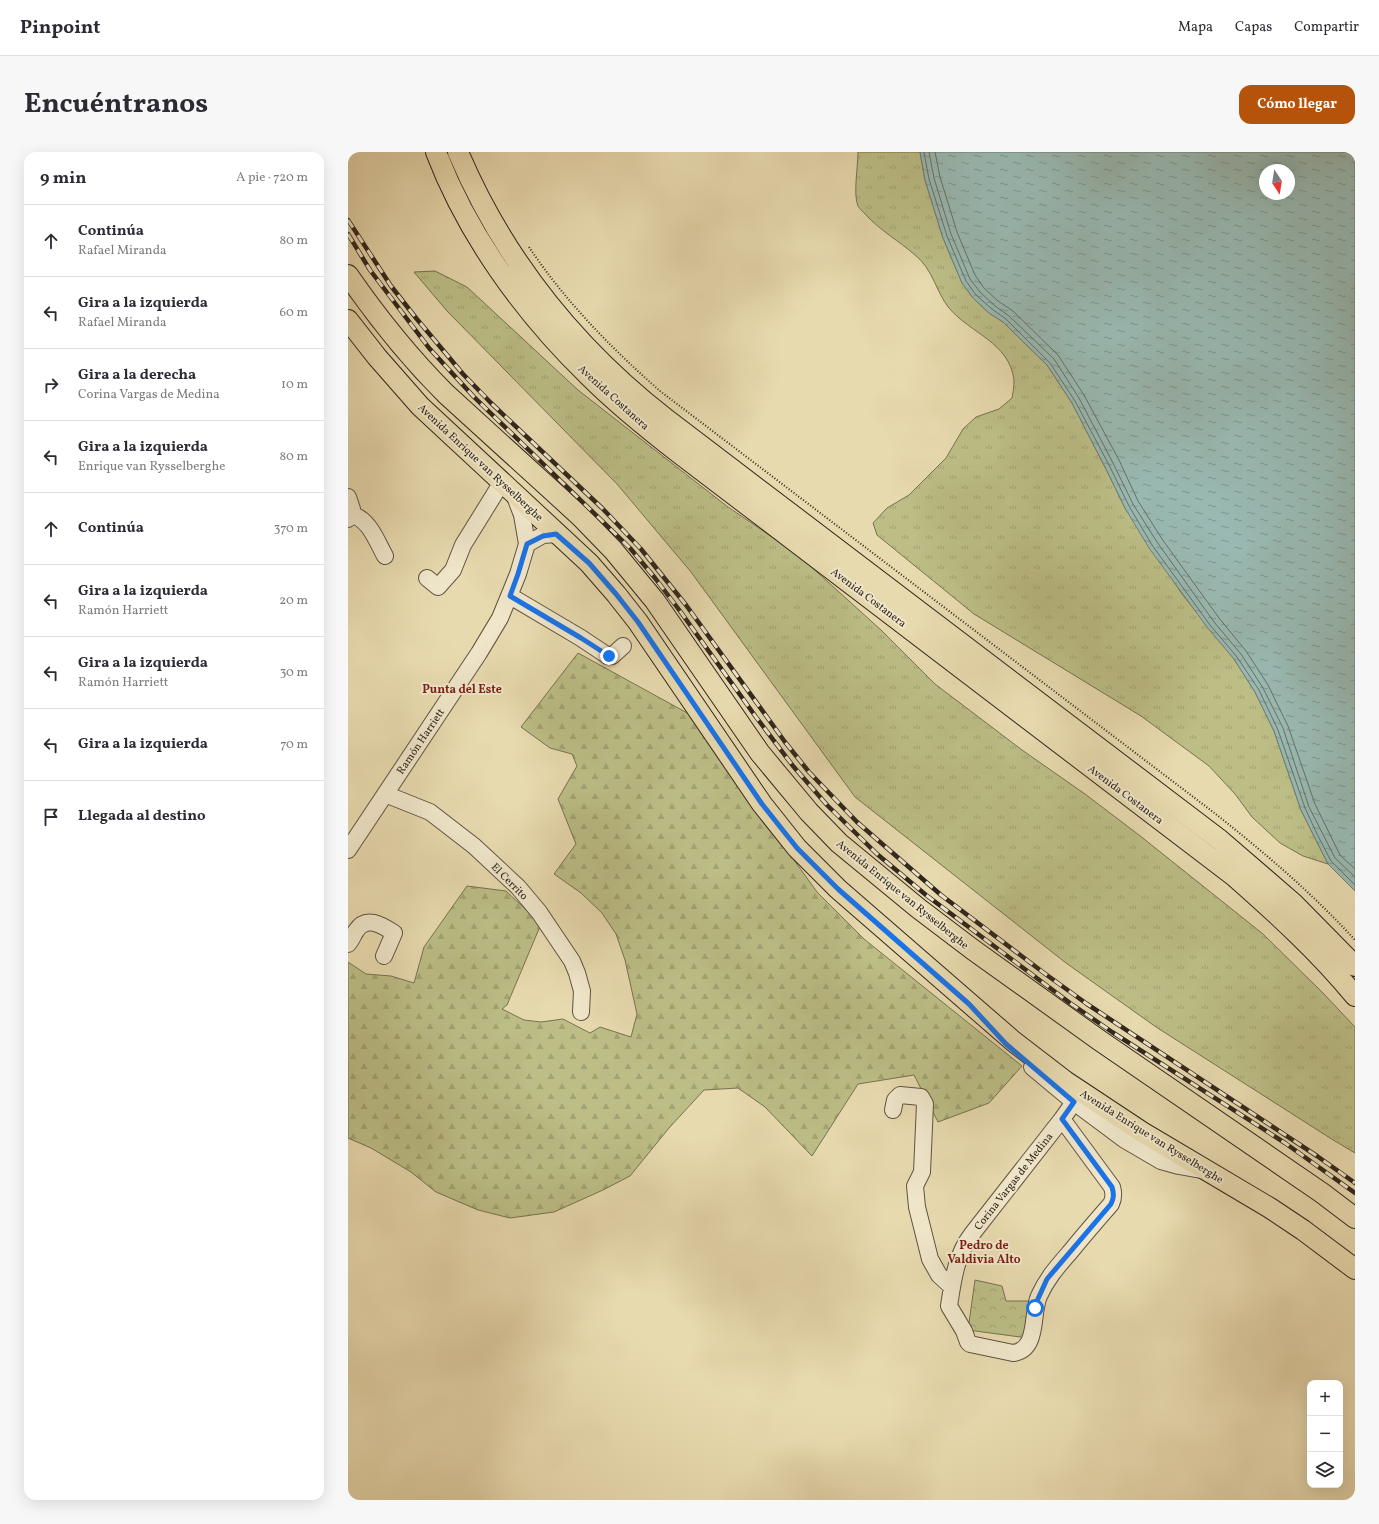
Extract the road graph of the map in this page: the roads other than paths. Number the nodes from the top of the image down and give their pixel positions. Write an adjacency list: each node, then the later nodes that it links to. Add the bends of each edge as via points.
1 (436, 152): 21 (main road, Avenida Costanera, via 468,220 507,281 549,334 612,398 679,453 1234,876 1300,937)
2 (458, 152): 20 (main road, Avenida Costanera, via 486,210 519,263 562,320 621,382 666,419 1220,840 1293,903)
3 (348, 275): 6 (main road, Avenida Enrique van Rysselberghe)
4 (348, 316): 6 (main road, via 367,319)
5 (348, 320): 7 (main road, Avenida Enrique van Rysselberghe, via 420,406)
6 (386, 327): 28 (main road, Avenida Enrique van Rysselberghe, via 446,394 580,516 622,560 655,601 760,753 809,812 839,843 972,949)
7 (508, 488): 10 (main road, Avenida Enrique van Rysselberghe); 11 (street, Ramón Harriett, via 522,515); 13 (street, via 463,545 453,570 438,587)
8 (348, 497): 9 (street, via 352,505)
9 (350, 516): 12 (street, via 357,516 366,522)
10 (556, 534): 11 (street, via 543,536); 22 (main road, Avenida Enrique van Rysselberghe, via 589,563 638,622 762,804 797,848 838,889)
11 (527, 544): 14 (street, Ramón Harriett)
12 (385, 556)
13 (426, 578)
14 (510, 596): 15 (street, via 608,656 612,656); 16 (street, Ramón Harriett, via 490,636)
15 (623, 646)
16 (385, 794): 17 (street, Ramón Harriett); 23 (street, El Cerrito, via 430,812 474,846 518,887 566,951 577,973 582,991)
17 (348, 850)
18 (348, 944): 19 (street, via 363,923 376,922 394,933)
19 (384, 956)
20 (1355, 966)
21 (1355, 996)
22 (969, 1004): 24 (street, via 1006,1044); 27 (main road, Avenida Enrique van Rysselberghe, via 1085,1095)
23 (580, 1012)
24 (1074, 1102): 26 (street, Corina Vargas de Medina); 27 (street, via 1126,1140 1161,1161)
25 (893, 1110): 30 (street, via 895,1100 900,1095 920,1098 925,1104 922,1172 915,1186 917,1207 930,1259 939,1275)
26 (1062, 1119): 30 (street, Corina Vargas de Medina, via 967,1241 958,1260); 30 (street, Corina Vargas de Medina, via 1114,1193 1111,1204 1047,1279 1037,1301 1030,1340 1024,1349 1019,1352 1007,1352 974,1346 968,1342 949,1306)
27 (1207, 1170): 29 (main road, Avenida Enrique van Rysselberghe, via 1303,1230)
28 (1355, 1218)
29 (1355, 1269)
30 (952, 1287)

